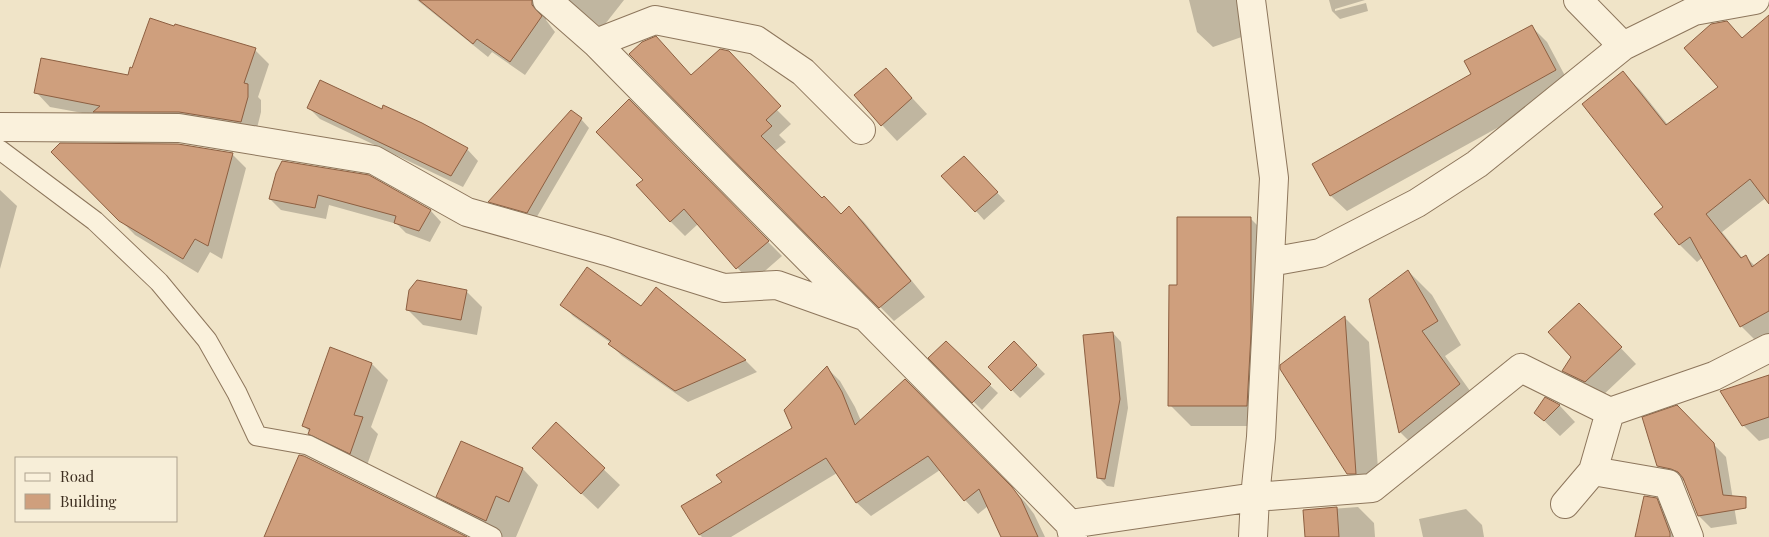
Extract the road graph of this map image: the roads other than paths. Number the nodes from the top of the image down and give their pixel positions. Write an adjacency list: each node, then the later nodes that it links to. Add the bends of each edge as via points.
1 (548, 0): 5 (street)
2 (1251, 0): 10 (street, via 1274,178)
3 (1578, 0): 6 (street)
4 (1757, 5): 6 (street, via 1694,11)
5 (596, 43): 8 (street, via 655,20 756,40 803,72); 11 (street)
6 (1623, 46): 10 (street, via 1477,164 1417,204 1320,253)
7 (0, 127): 11 (street, via 179,128 374,160 467,212 724,288 777,285)
8 (861, 130)
9 (0, 150): 18 (lane, via 95,220 159,282 207,340 237,393 256,436 308,445)
10 (1270, 262): 15 (street)
11 (864, 316): 17 (street)
12 (1769, 348): 13 (street, via 1714,376)
13 (1610, 412): 14 (street); 15 (street, via 1521,368 1372,488)
14 (1593, 471): 16 (street); 20 (street, via 1668,484)
15 (1255, 497): 17 (street); 19 (street)
16 (1565, 504)
17 (1071, 531)
18 (492, 537)
19 (1253, 537)
20 (1689, 537)

